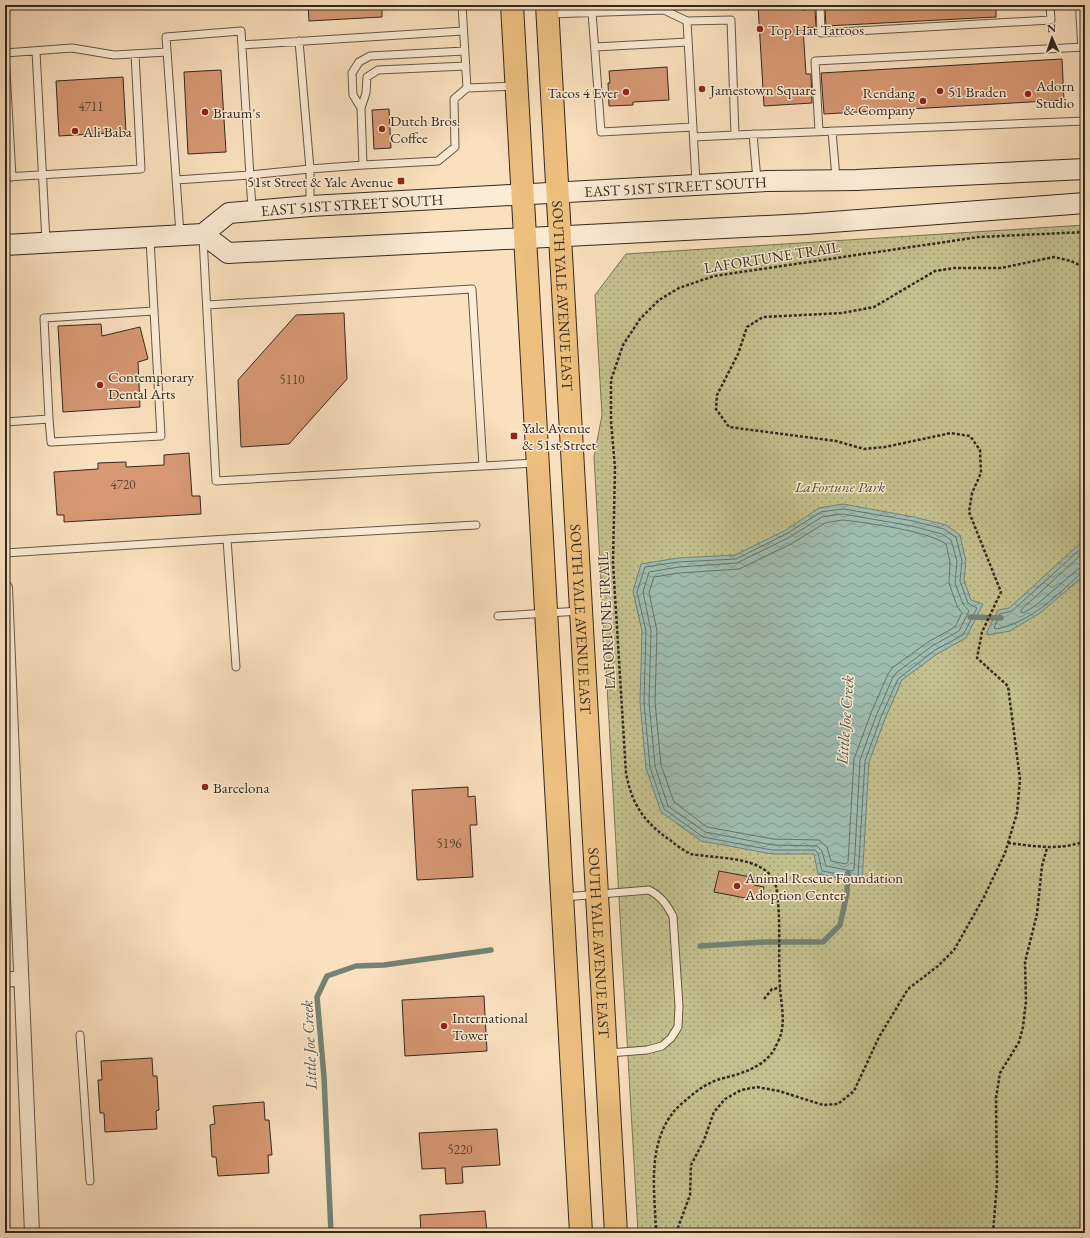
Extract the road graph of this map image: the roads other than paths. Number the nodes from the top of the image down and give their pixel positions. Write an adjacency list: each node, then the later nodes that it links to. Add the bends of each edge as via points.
1 (462, 5): 9 (lane)
2 (512, 5): 22 (main road)
3 (820, 5): 4 (lane, via 821,33 1051,20)
4 (1050, 5)
5 (1083, 5): 12 (street)
6 (547, 9): 7 (lane); 42 (main road, SOUTH YALE AVENUE EAST)
7 (592, 12): 8 (lane, via 664,10); 15 (lane)
8 (686, 21): 11 (lane); 30 (lane, via 731,20)
9 (464, 31): 10 (lane); 17 (lane)
10 (299, 41): 13 (lane); 33 (lane)
11 (688, 42): 15 (lane); 26 (lane)
12 (1085, 42)
13 (242, 44): 18 (lane, via 241,31 166,37); 36 (lane)
14 (1085, 46): 28 (lane, via 815,61)
15 (595, 47): 26 (lane, via 601,132)
16 (36, 51): 19 (lane); 20 (lane, via 72,48 114,55); 35 (lane)
17 (464, 51): 21 (lane); 24 (lane, via 370,56 359,62 352,73 353,95)
18 (167, 52): 20 (lane); 39 (lane)
19 (5, 53): 37 (lane)
20 (135, 54): 35 (lane, via 141,168)
21 (466, 66): 23 (lane); 24 (lane, via 378,70 367,77 366,93)
22 (517, 86): 23 (lane); 43 (main road)
23 (467, 88): 32 (lane, via 454,99 455,148 438,161)
24 (361, 108): 32 (lane)
25 (1085, 121): 27 (lane)
26 (693, 127): 31 (lane)
27 (832, 131): 28 (lane); 38 (lane)
28 (819, 132): 29 (lane)
29 (753, 134): 30 (lane); 40 (lane)
30 (735, 135): 31 (lane)
31 (694, 137): 41 (lane)
32 (363, 165): 33 (lane)
33 (310, 169): 36 (lane); 45 (lane)
34 (1085, 170): 38 (main road, EAST 51ST STREET SOUTH)
35 (43, 175): 37 (lane); 52 (lane)
36 (250, 175): 39 (lane); 46 (lane)
37 (9, 177)
38 (836, 179): 40 (main road, EAST 51ST STREET SOUTH)
39 (176, 180): 48 (lane)
40 (757, 182): 41 (main road, EAST 51ST STREET SOUTH)
41 (696, 185): 42 (main road, EAST 51ST STREET SOUTH)
42 (558, 193): 43 (main road, EAST 51ST STREET SOUTH); 49 (main road, SOUTH YALE AVENUE EAST)
43 (522, 195): 45 (main road, EAST 51ST STREET SOUTH); 51 (main road)
44 (1085, 203): 49 (main road, via 805,224)
45 (310, 206): 46 (main road, EAST 51ST STREET SOUTH)
46 (252, 211): 47 (main road, EAST 51ST STREET SOUTH, via 229,213)
47 (203, 234): 48 (main road); 51 (main road, via 228,253); 54 (lane)
48 (180, 235): 50 (main road)
49 (560, 236): 51 (main road); 64 (main road, SOUTH YALE AVENUE EAST)
50 (150, 237): 52 (main road); 55 (lane)
51 (526, 238): 58 (main road)
52 (46, 243): 53 (main road)
53 (5, 245)
54 (207, 305): 59 (lane, via 472,289); 59 (lane, via 216,481)
55 (154, 311): 56 (lane, via 44,318); 56 (lane, via 161,436 51,442)
56 (49, 419): 57 (lane)
57 (5, 422)
58 (538, 463): 59 (lane); 65 (main road)
59 (483, 466)
60 (476, 525): 61 (lane)
61 (227, 539): 62 (lane); 67 (lane)
62 (5, 553)
63 (5, 588): 68 (street)
64 (581, 611): 65 (lane); 70 (main road, SOUTH YALE AVENUE EAST)
65 (546, 613): 66 (lane); 71 (main road)
66 (498, 616)
67 (236, 667)
68 (10, 840): 69 (street)
69 (11, 856): 72 (street)
70 (597, 894): 71 (lane); 75 (main road, SOUTH YALE AVENUE EAST); 75 (lane, via 649,890 659,895 667,905 673,916 679,1006 678,1027 662,1046)
71 (562, 897): 78 (main road)
72 (21, 978): 73 (street); 77 (street)
73 (5, 980)
74 (80, 1035): 76 (lane)
75 (607, 1054): 79 (main road, SOUTH YALE AVENUE EAST)
76 (90, 1181)
77 (32, 1233)
78 (581, 1233)
79 (616, 1233)

